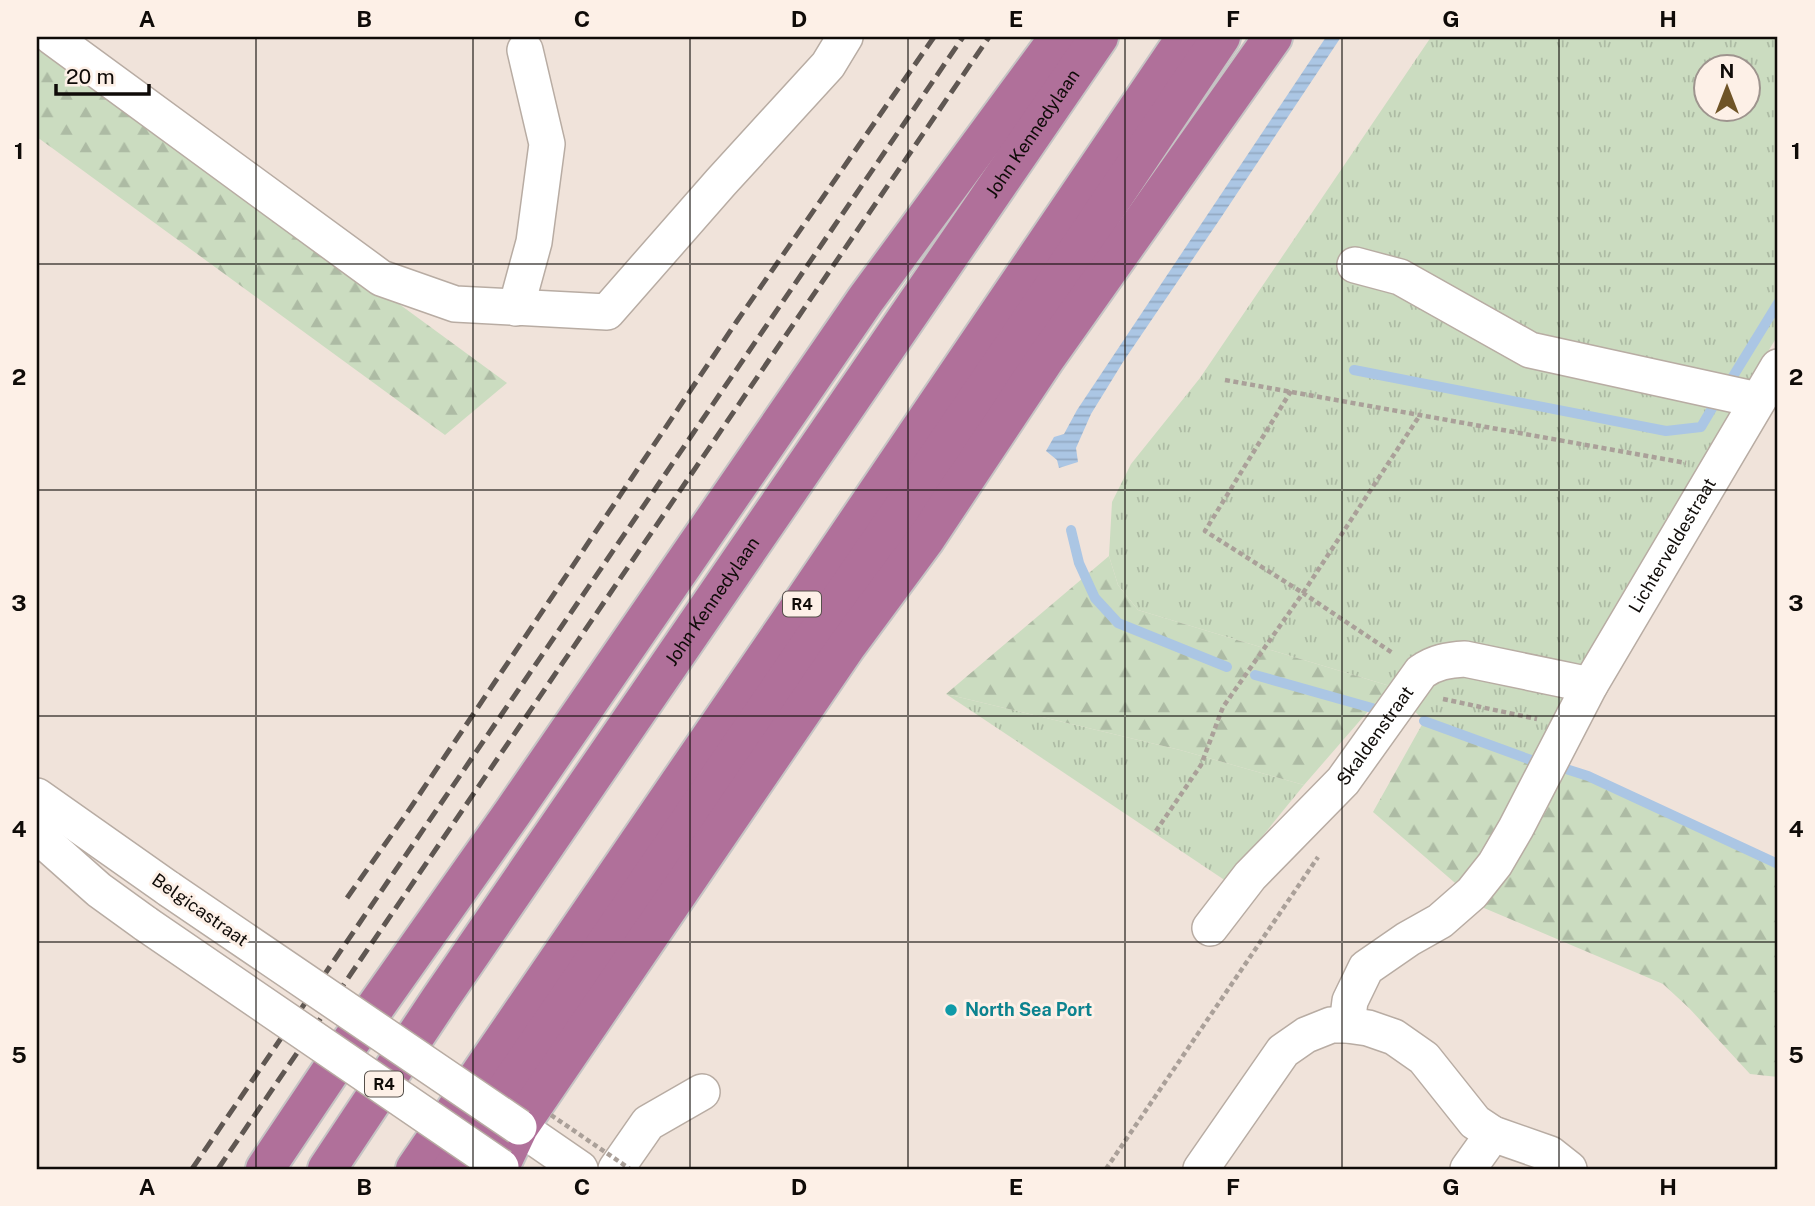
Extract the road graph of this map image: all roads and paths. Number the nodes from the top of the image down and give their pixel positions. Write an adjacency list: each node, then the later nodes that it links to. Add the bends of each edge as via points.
1 (52, 37): 9 (street, via 381,278 454,304)
2 (845, 37): 9 (street, via 828,65 607,312)
3 (1059, 37): 26 (highway, via 866,299)
4 (1099, 37): 34 (highway, John Kennedylaan / R4)
5 (1273, 37): 10 (highway)
6 (1203, 45): 10 (highway, via 1158,161 1096,259); 35 (highway, R4, via 788,624); 36 (highway, R4, via 1018,339)
7 (526, 50): 9 (street, via 547,144 534,242)
8 (1355, 265): 14 (street, via 1400,277 1530,350)
9 (516, 308)
10 (1046, 358): 30 (highway)
11 (1778, 367): 14 (street, Lichterveldestraat)
12 (1225, 380): 13 (path)
13 (1291, 391): 15 (path); 17 (path, via 1205,531)
14 (1758, 400): 16 (street, Lichterveldestraat)
15 (1420, 415): 16 (path); 17 (path)
16 (1718, 469): 19 (street, Lichterveldestraat)
17 (1303, 593): 18 (path); 22 (path, via 1223,707 1201,765)
18 (1429, 685): 19 (street, Skaldenstraat, via 1431,665 1465,659); 20 (path); 25 (street, Skaldenstraat, via 1250,876)
19 (1590, 685): 20 (street, Lichterveldestraat)
20 (1568, 726): 27 (street, Lichterveldestraat, via 1495,864 1472,893 1440,921 1366,968 1350,1001)
21 (37, 796): 26 (street, Belgicastraat, bridge)
22 (1156, 831)
23 (37, 835): 28 (street, bridge, via 99,890)
24 (1321, 852): 39 (path)
25 (1210, 928)
26 (365, 1023): 28 (highway); 30 (street, Belgicastraat, bridge)
27 (1347, 1025): 31 (street, via 1394,1037 1424,1058 1475,1122); 40 (street, via 1331,1025 1306,1035 1283,1051)
28 (340, 1057): 32 (street, bridge); 33 (highway)
29 (702, 1092): 38 (street, via 648,1123)
30 (527, 1115): 32 (highway); 37 (street)
31 (1493, 1134): 41 (street); 42 (street, via 1550,1154)
32 (501, 1168)
33 (265, 1169)
34 (327, 1169)
35 (415, 1169)
36 (452, 1169)
37 (580, 1169)
38 (616, 1169)
39 (1106, 1169)
40 (1201, 1169)
41 (1468, 1169)
42 (1569, 1169)

